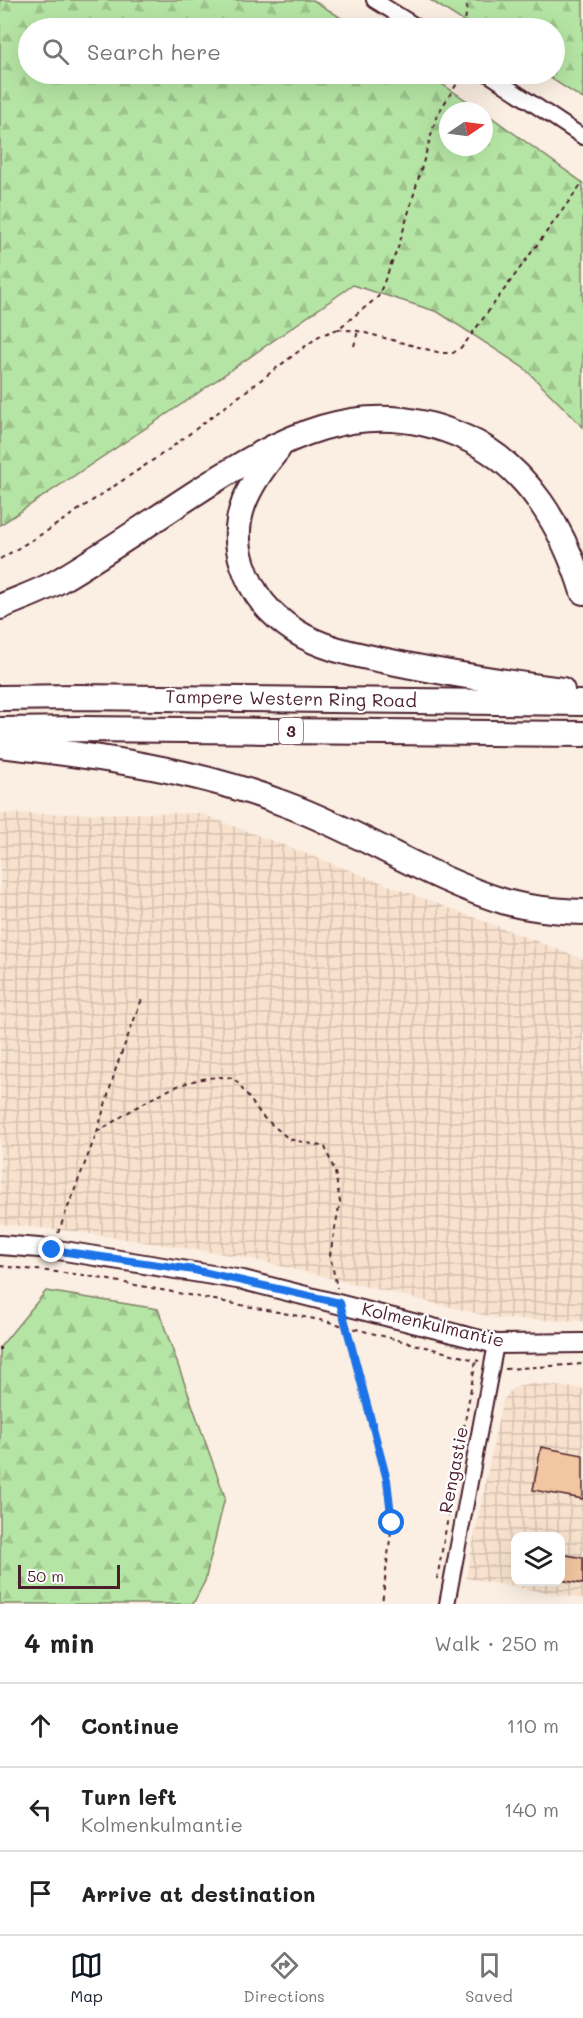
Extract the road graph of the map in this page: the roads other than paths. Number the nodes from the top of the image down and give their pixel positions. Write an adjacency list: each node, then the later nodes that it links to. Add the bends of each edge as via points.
1 (374, 0): 2 (street)
2 (403, 18)
3 (503, 84): 4 (street)
4 (583, 137)
5 (285, 440): 6 (highway, via 334,423 375,418 414,420 471,440 513,470 540,500 565,544); 7 (highway, via 244,461 60,581); 9 (highway, via 247,493 237,530 246,576 270,612 296,632 353,654)
6 (583, 592)
7 (0, 607)
8 (0, 698): 9 (highway, Tampere Western Ring Road / 3)
9 (580, 698)
10 (0, 730): 11 (highway, Tampere Western Ring Road / 3)
11 (583, 734)
12 (0, 746): 13 (highway, via 117,760 205,779 286,804 458,884 506,902)
13 (583, 912)
14 (0, 1245): 16 (street, Kolmenkulmantie, via 194,1270)
15 (583, 1343): 16 (street, Kolmenkulmantie)
16 (496, 1344): 17 (street, Rengastie)
17 (447, 1604)

